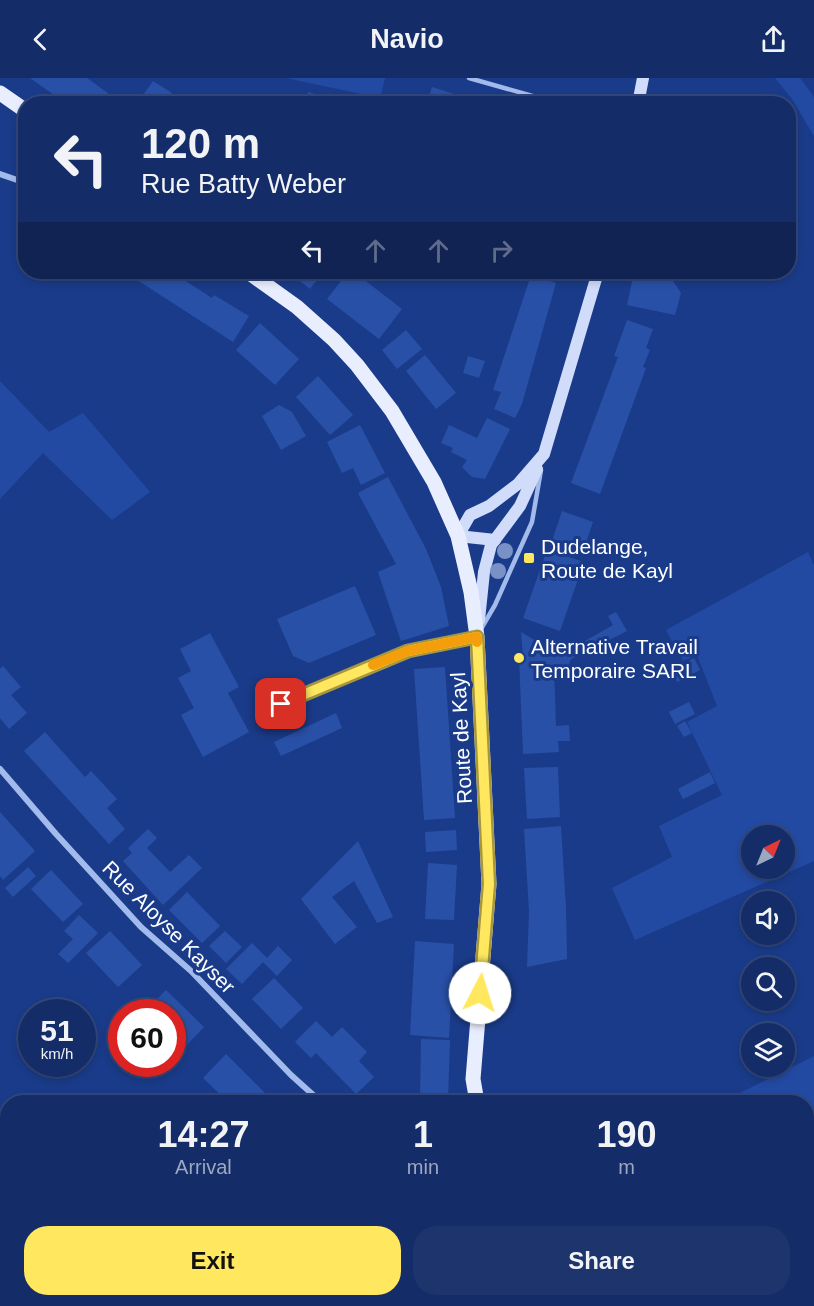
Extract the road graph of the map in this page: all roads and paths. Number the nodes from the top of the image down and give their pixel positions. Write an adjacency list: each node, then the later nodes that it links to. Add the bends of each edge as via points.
1 (469, 78): 4 (lane)
2 (643, 78): 5 (main road)
3 (0, 93): 6 (main road)
4 (533, 96)
5 (640, 96)
6 (18, 105)
7 (0, 174): 8 (street)
8 (18, 180)
9 (258, 279): 12 (main road, Route de Kayl, via 297,307 357,365 392,411 428,471)
10 (596, 279): 11 (main road)
11 (544, 454): 12 (main road, via 518,484 470,515); 13 (main road, via 520,506); 14 (lane, via 532,522)
12 (458, 536): 13 (main road); 14 (main road, Route de Kayl)
13 (495, 540): 14 (main road, via 484,572)
14 (477, 637): 15 (street, via 408,651); 18 (main road, Route de Kayl, via 489,884 473,1079)
15 (281, 704)
16 (0, 769): 17 (street, Rue Aloyse Kayser, via 141,927 191,971)
17 (313, 1095)
18 (476, 1095)

